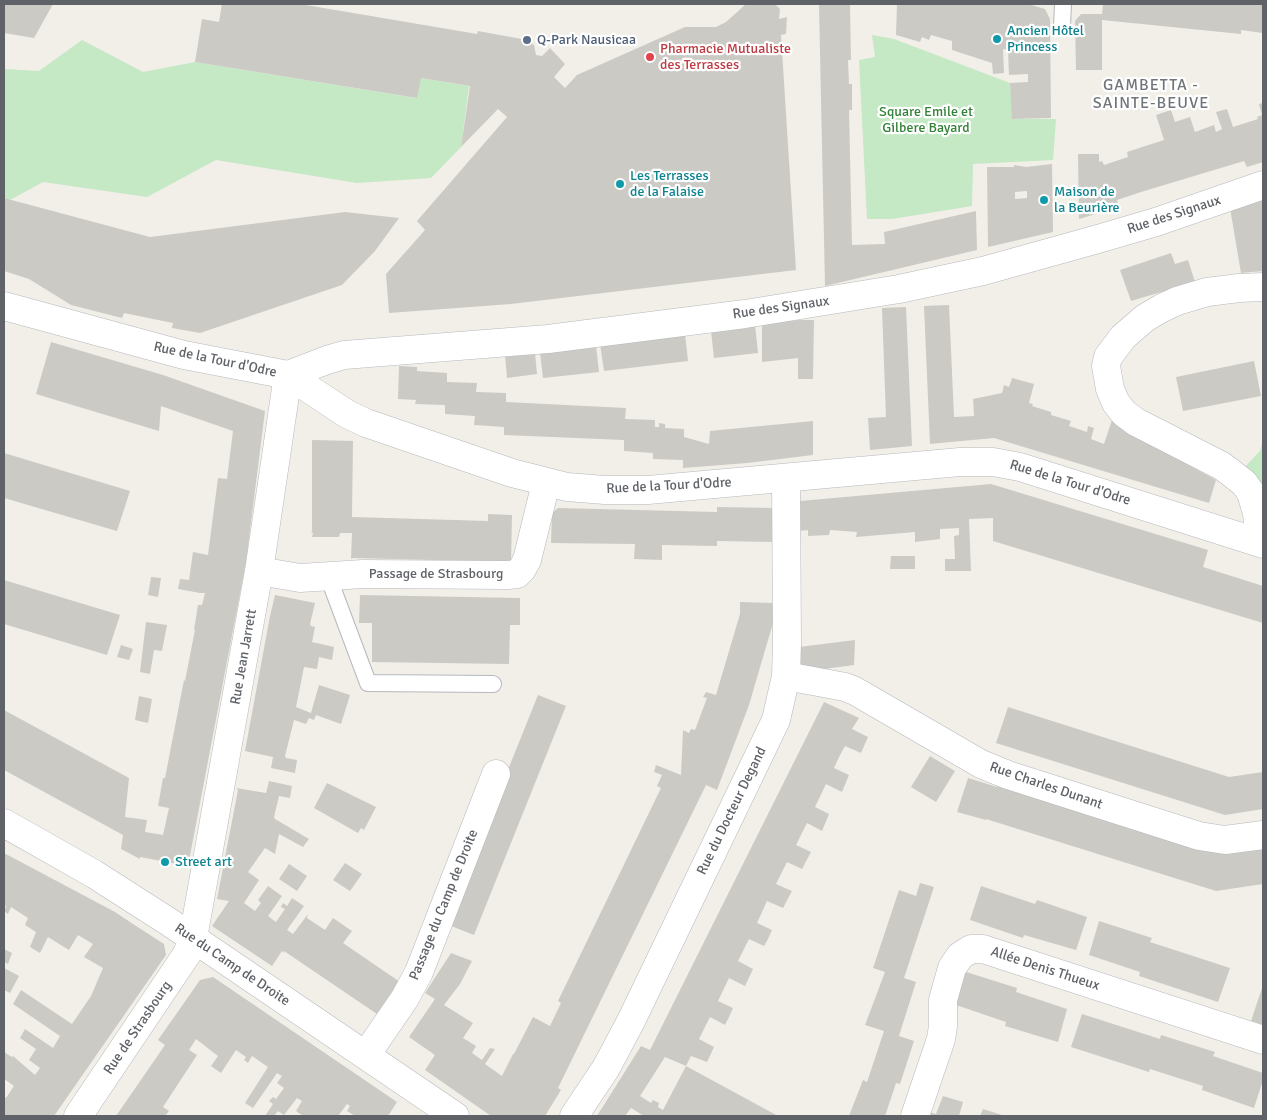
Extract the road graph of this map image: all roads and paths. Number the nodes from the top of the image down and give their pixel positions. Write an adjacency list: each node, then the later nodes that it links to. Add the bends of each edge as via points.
1 (1063, 4): 2 (lane)
2 (1062, 26)
3 (1263, 185): 6 (street, Rue des Signaux, via 1098,239 899,289 746,314 548,339 344,355)
4 (1263, 287): 9 (street, via 1207,292 1162,308 1122,337 1108,357 1106,366 1110,389 1124,413 1222,466 1244,483 1251,492 1257,512)
5 (4, 306): 6 (street, Rue de la Tour d'Odre, via 184,356)
6 (288, 374): 8 (street, Rue de la Tour d'Odre, via 366,423); 10 (street, Rue Jean Jarrett)
7 (786, 478): 8 (street, Rue de la Tour d'Odre, via 624,491); 9 (street, Rue de la Tour d'Odre, via 960,462 1006,463); 12 (street, Rue du Docteur Degand)
8 (546, 483): 11 (street, Passage de Strasbourg, via 527,560 517,574)
9 (1259, 542)
10 (259, 571): 11 (street, Passage de Strasbourg, via 300,578); 17 (street, Rue Jean Jarrett)
11 (328, 576): 13 (lane, via 368,683)
12 (786, 676): 16 (street, Rue Charles Dunant, via 855,691 981,764 1008,775 1199,836 1225,840); 22 (street, Rue du Docteur Degand, via 776,720 631,1021 606,1068)
13 (493, 684)
14 (496, 774): 19 (street, Passage du Camp de Droite, via 419,972)
15 (4, 823): 17 (street, Rue du Camp de Droite, via 94,874)
16 (1263, 835)
17 (193, 938): 19 (street, Rue du Camp de Droite); 20 (street, Rue de Strasbourg, via 187,954)
18 (1263, 1040): 23 (street, Allée Denis Thueux, via 983,949 971,949 960,956 952,968 942,1007 940,1039)
19 (366, 1055): 21 (street, Rue du Camp de Droite)
20 (78, 1116)
21 (455, 1116)
22 (574, 1116)
23 (915, 1116)

